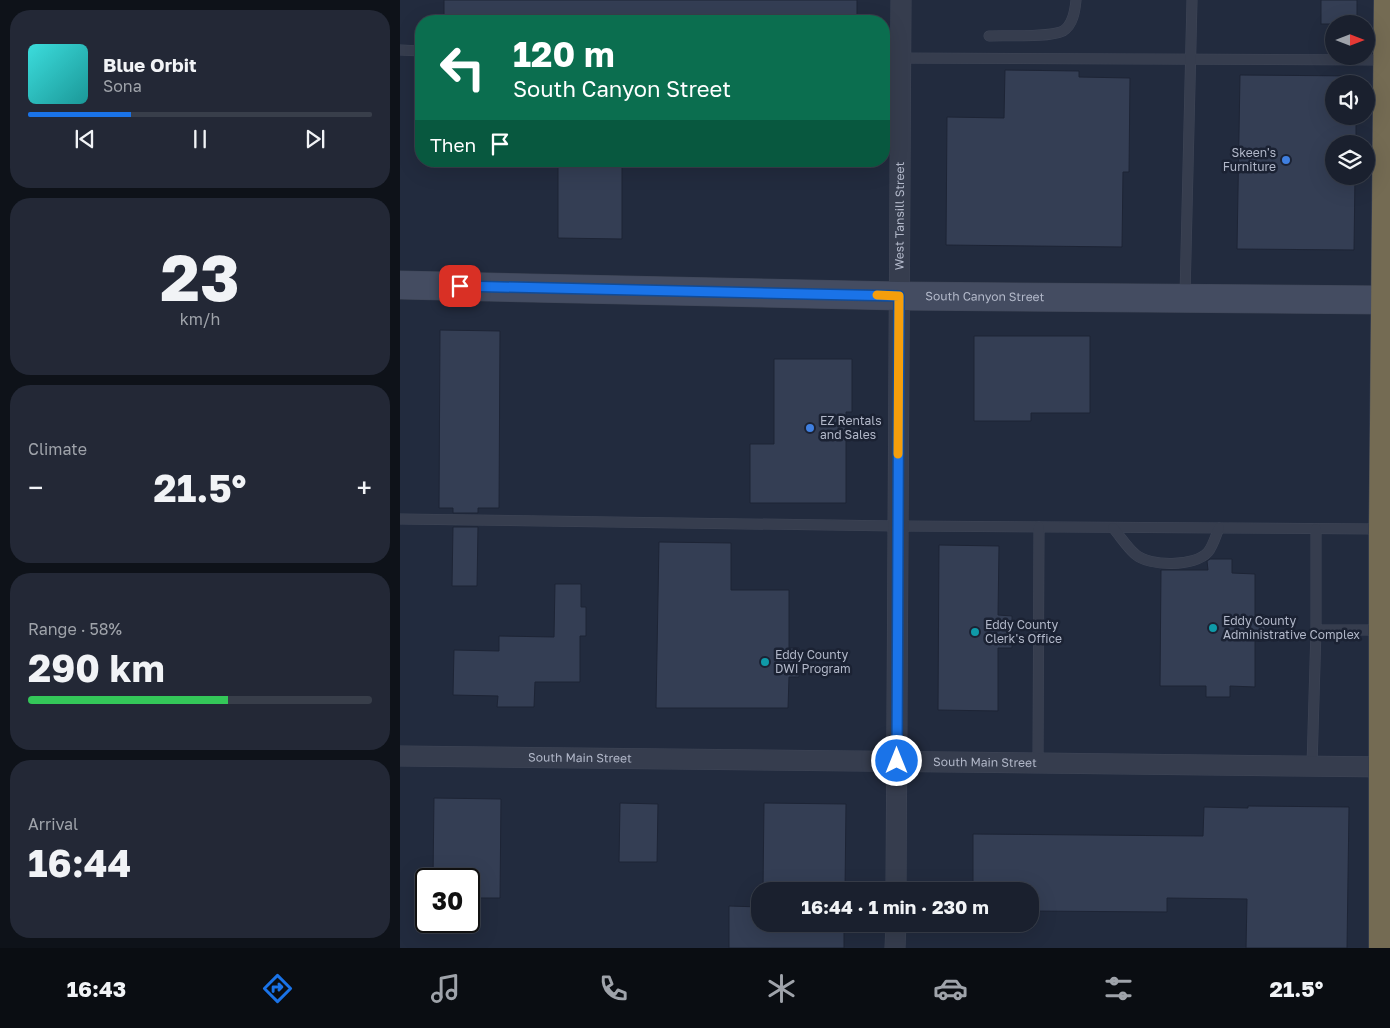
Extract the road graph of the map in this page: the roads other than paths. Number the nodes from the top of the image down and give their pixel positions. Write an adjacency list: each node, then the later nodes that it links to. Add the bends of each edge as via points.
1 (901, 0): 8 (street, West Tansill Street)
2 (1076, 0): 5 (lane, via 1072,21 1063,30 1038,35)
3 (1192, 0): 9 (lane)
4 (1388, 0): 10 (highway)
5 (989, 36)
6 (400, 50): 7 (lane)
7 (415, 51)
8 (892, 59): 9 (lane); 12 (street, West Tansill Street)
9 (1192, 59): 10 (lane); 13 (lane)
10 (1388, 60): 14 (highway)
11 (400, 285): 12 (street, South Canyon Street)
12 (899, 296): 13 (street, South Canyon Street); 16 (street, West Tansill Street)
13 (1185, 298): 14 (street, South Canyon Street)
14 (1388, 300): 21 (highway)
15 (400, 519): 16 (lane)
16 (897, 526): 17 (lane); 25 (street, West Tansill Street)
17 (1039, 527): 18 (lane); 26 (lane)
18 (1113, 528): 19 (lane); 19 (lane, via 1136,555 1148,561 1176,563 1198,560 1209,552)
19 (1219, 528): 20 (lane)
20 (1316, 529): 21 (lane); 22 (lane)
21 (1383, 529): 23 (highway)
22 (1316, 630): 23 (lane); 27 (lane)
23 (1383, 630): 28 (highway)
24 (400, 756): 25 (street, South Main Street)
25 (897, 761): 26 (street, South Main Street); 29 (street, West Tansill Street)
26 (1038, 762): 27 (street, South Main Street)
27 (1312, 766): 28 (street, South Main Street)
28 (1387, 767): 32 (highway)
29 (896, 882)
30 (896, 932): 31 (street)
31 (895, 948)
32 (1383, 948)

